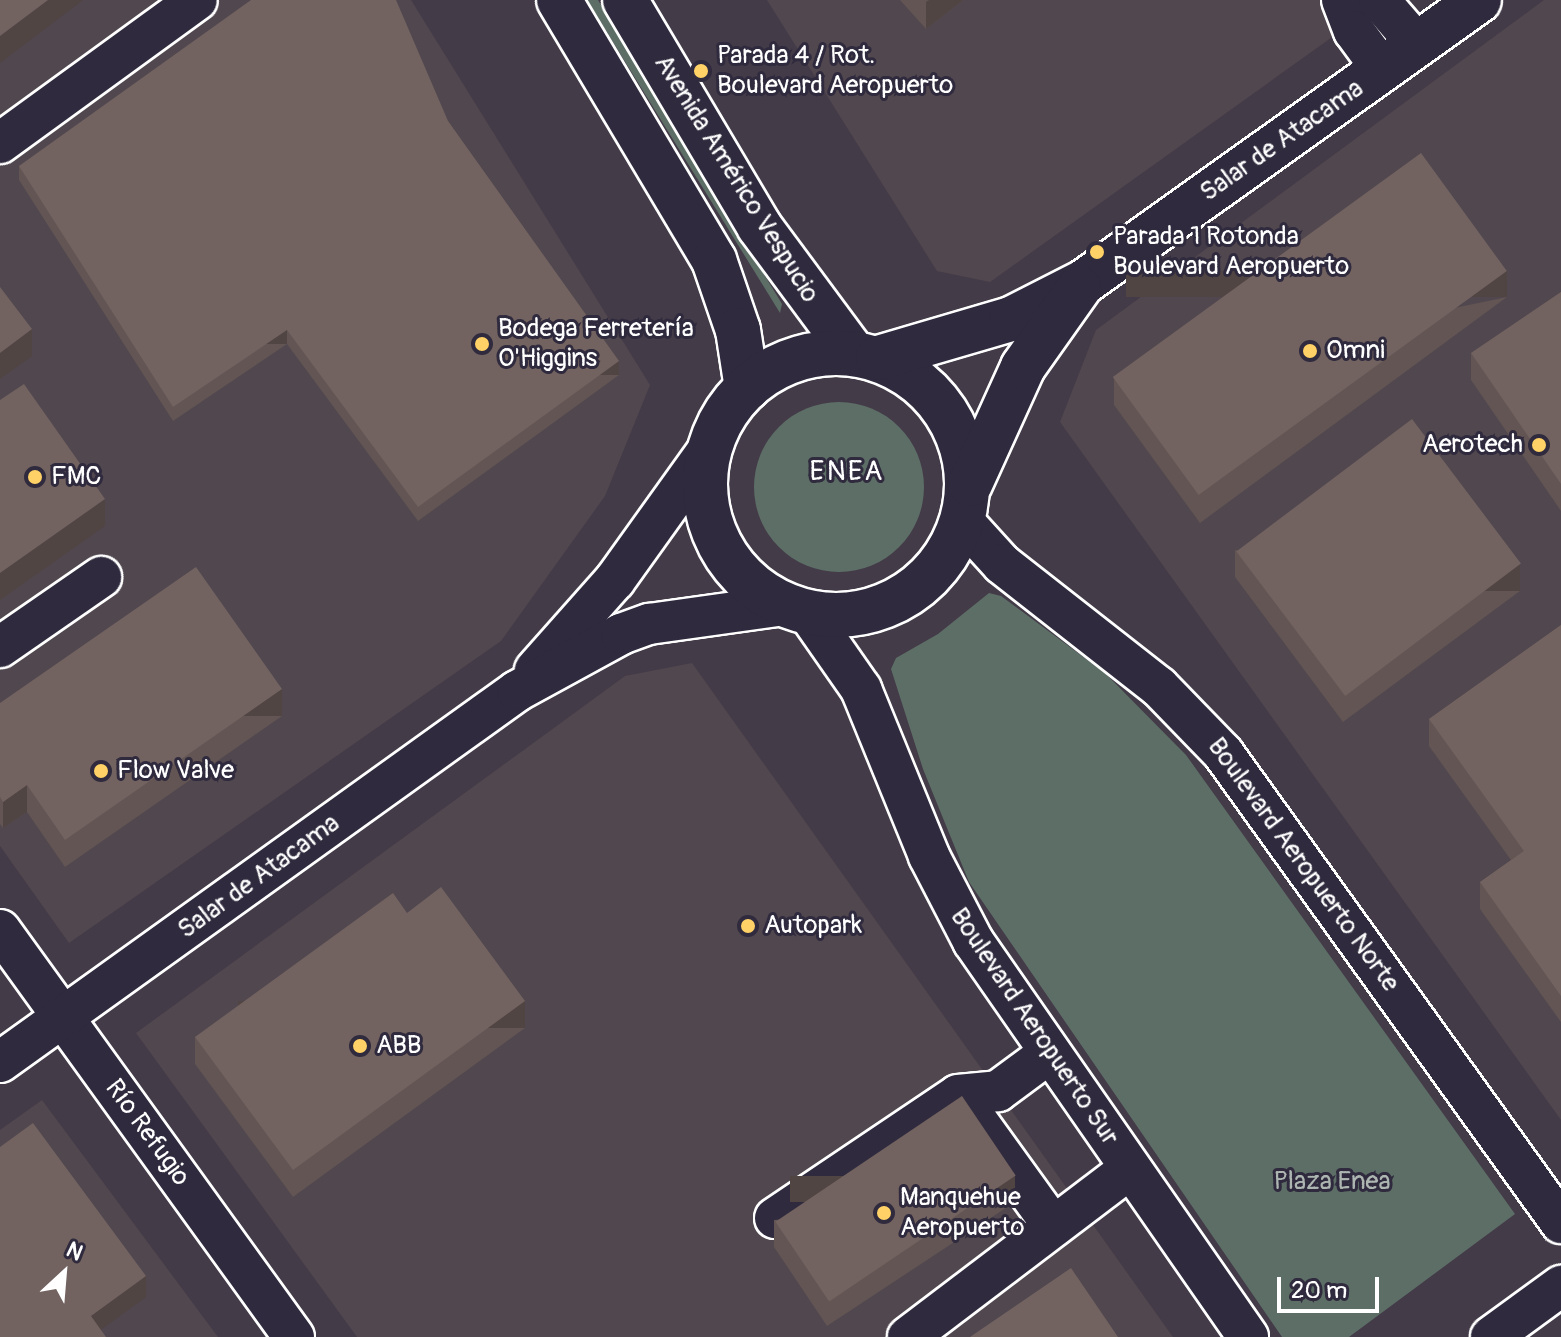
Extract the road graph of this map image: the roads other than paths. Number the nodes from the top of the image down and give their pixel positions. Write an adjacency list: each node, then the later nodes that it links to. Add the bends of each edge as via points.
1 (197, 0): 9 (street)
2 (559, 0): 12 (main road, via 709,251 738,330)
3 (625, 0): 11 (main road, Avenida Américo Vespucio, via 759,226)
4 (1342, 0): 8 (street, via 1354,31)
5 (1379, 0): 7 (street)
6 (1479, 0): 7 (main road, Salar de Atacama)
7 (1417, 44): 8 (main road, Salar de Atacama)
8 (1382, 69): 10 (main road, Salar de Atacama)
9 (0, 143)
10 (1084, 282): 11 (main road, Salar de Atacama, via 1011,319); 14 (main road, Salar de Atacama, via 1023,367)
11 (866, 356): 12 (main road, via 808,355 767,372); 14 (main road, via 921,385 938,404 959,442)
12 (747, 388): 13 (main road)
13 (713, 443): 16 (main road, via 706,491 717,537 744,578); 18 (street, Salar de Atacama, via 615,580)
14 (966, 502): 16 (main road, via 941,562 907,595 860,614); 26 (street, Boulevard Aeropuerto Norte, via 1002,564 1148,677 1223,753)
15 (101, 577): 17 (street)
16 (797, 609): 18 (street, Salar de Atacama, via 649,624); 21 (street, Boulevard Aeropuerto Sur, via 867,700 950,899)
17 (0, 647)
18 (517, 691): 20 (street, Salar de Atacama)
19 (0, 930): 20 (street, Río Refugio)
20 (63, 1017): 22 (street, Salar de Atacama); 29 (street, Río Refugio)
21 (1048, 1054): 23 (street, via 998,1091); 24 (street, Boulevard Aeropuerto Sur)
22 (0, 1062)
23 (958, 1095): 25 (street); 27 (street)
24 (1129, 1169): 27 (street); 31 (street, Boulevard Aeropuerto Sur)
25 (775, 1218)
26 (1561, 1223)
27 (1053, 1226): 30 (street)
28 (1561, 1286): 32 (street)
29 (294, 1337)
30 (908, 1337)
31 (1248, 1337)
32 (1491, 1337)

